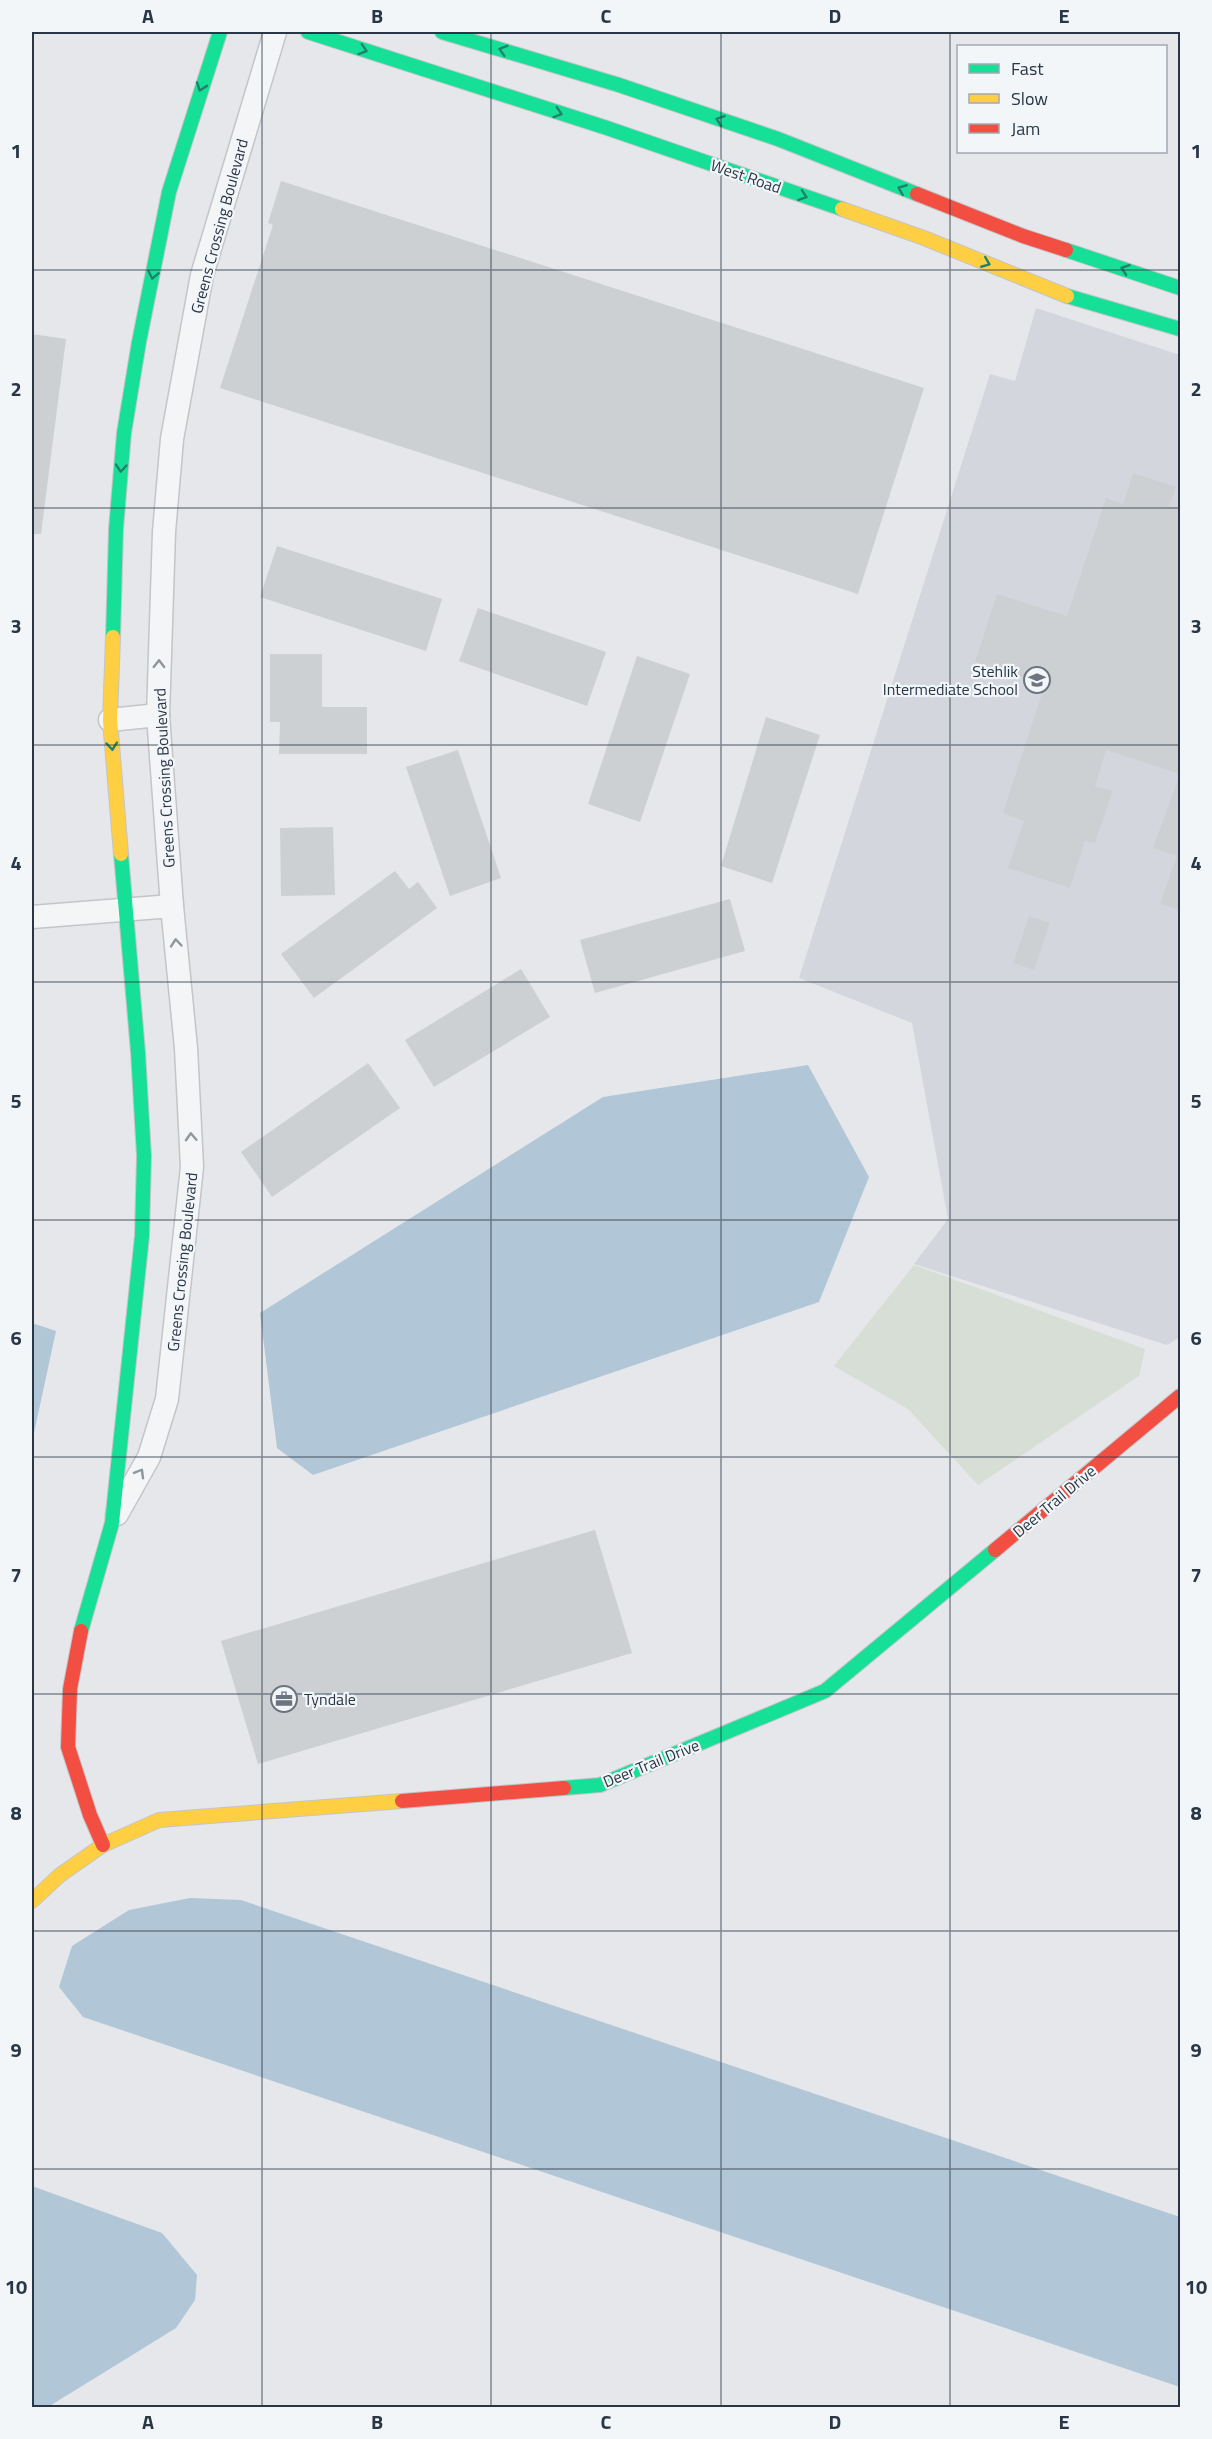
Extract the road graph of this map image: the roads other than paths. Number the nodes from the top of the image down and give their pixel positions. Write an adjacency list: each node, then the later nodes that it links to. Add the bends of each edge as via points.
1 (220, 32): 8 (street, Greens Crossing Boulevard, one-way to 8, via 170,192 128,410 116,529)
2 (275, 32): 7 (street, Greens Crossing Boulevard, one-way to 2, via 164,532 172,440 187,351 202,275)
3 (308, 32): 6 (street, West Road, one-way to 6, via 609,123 926,234 1071,298)
4 (442, 32): 5 (street, one-way to 4, via 937,208 778,139)
5 (1180, 288)
6 (1180, 329)
7 (158, 715): 8 (street); 9 (street, Greens Crossing Boulevard)
8 (110, 720): 10 (street, Greens Crossing Boulevard, one-way to 10)
9 (172, 906): 10 (street); 13 (street, Greens Crossing Boulevard, one-way to 9, via 149,1457 167,1399 191,1178 186,1048)
10 (126, 909): 11 (street); 13 (street, Greens Crossing Boulevard, via 144,1156 142,1236)
11 (32, 917)
12 (1180, 1396): 14 (street, Deer Trail Drive, via 825,1691 600,1785 159,1820)
13 (112, 1523): 14 (street, Greens Crossing Boulevard, via 69,1689 68,1746)
14 (103, 1845): 15 (street, Deer Trail Drive, via 60,1875)
15 (32, 1901)

